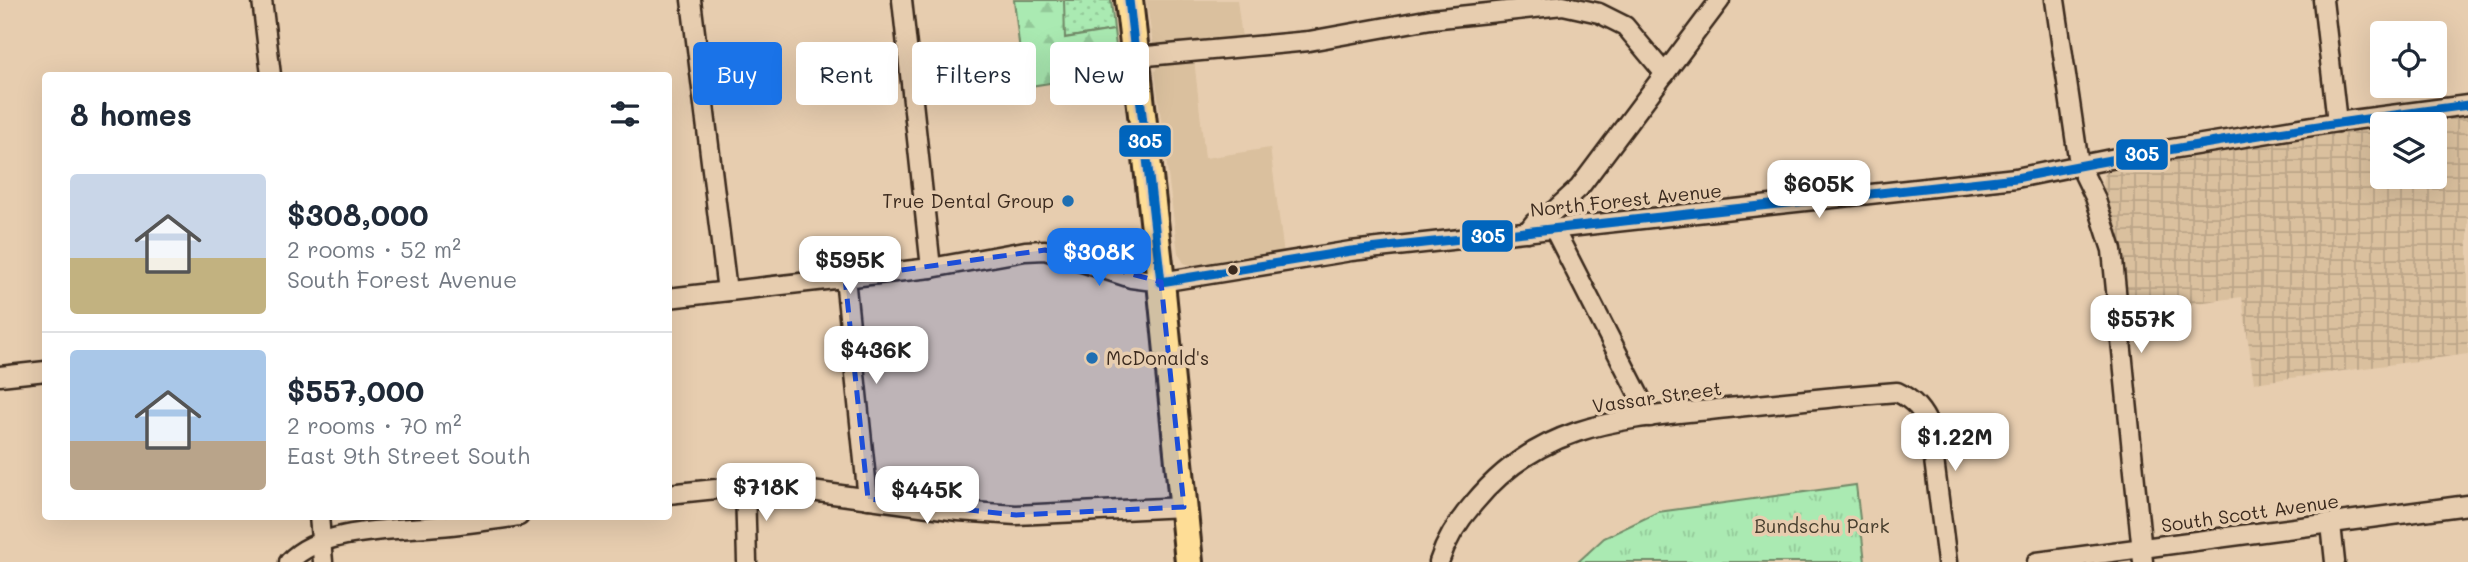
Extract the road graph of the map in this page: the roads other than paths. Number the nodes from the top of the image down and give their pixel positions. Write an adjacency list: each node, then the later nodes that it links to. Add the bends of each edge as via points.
1 (262, 0): 10 (street)
2 (691, 0): 21 (street)
3 (902, 0): 18 (street)
4 (1129, 0): 8 (main road)
5 (1720, 0): 11 (street)
6 (2055, 0): 15 (street)
7 (2323, 0): 14 (street)
8 (1134, 42)
9 (1149, 56): 11 (street, via 1309,41 1432,19 1563,5 1599,13 1625,26)
10 (271, 72)
11 (1665, 74): 17 (street, via 1579,188)
12 (1141, 105): 20 (main road)
13 (2468, 105): 14 (street, North Forest Avenue)
14 (2337, 122): 15 (street, North Forest Avenue)
15 (2079, 164): 16 (street, North Forest Avenue, via 2016,178); 35 (street, via 2112,250)
16 (1554, 229): 17 (street, North Forest Avenue); 25 (street)
17 (1527, 232): 20 (street, North Forest Avenue, via 1351,251)
18 (931, 268): 19 (street, North Forest Avenue); 20 (street, North Forest Avenue, via 1025,251 1050,251 1131,278)
19 (845, 278): 21 (street, North Forest Avenue); 28 (street)
20 (1161, 282): 30 (main road)
21 (727, 291): 22 (street, North Forest Avenue)
22 (672, 298)
23 (42, 371): 24 (street)
24 (0, 376)
25 (1650, 417): 40 (street, Vassar Street, via 1587,427 1531,451 1489,484 1467,511); 41 (street, Vassar Street, via 1843,396 1897,393 1907,397 1924,412 1930,428)
26 (746, 486): 27 (street); 28 (street); 38 (street)
27 (672, 494)
28 (868, 499): 30 (street, via 1016,515)
29 (2468, 505): 33 (street, South Scott Avenue)
30 (1184, 507): 39 (main road)
31 (319, 520): 34 (street)
32 (492, 520): 34 (street, via 345,535)
33 (2330, 524): 35 (street, South Scott Avenue); 43 (street)
34 (321, 542): 36 (street); 37 (street)
35 (2142, 555): 42 (street, South Scott Avenue)
36 (289, 562)
37 (323, 562)
38 (747, 562)
39 (1189, 562)
40 (1439, 562)
41 (1947, 562)
42 (2037, 562)
43 (2335, 562)

